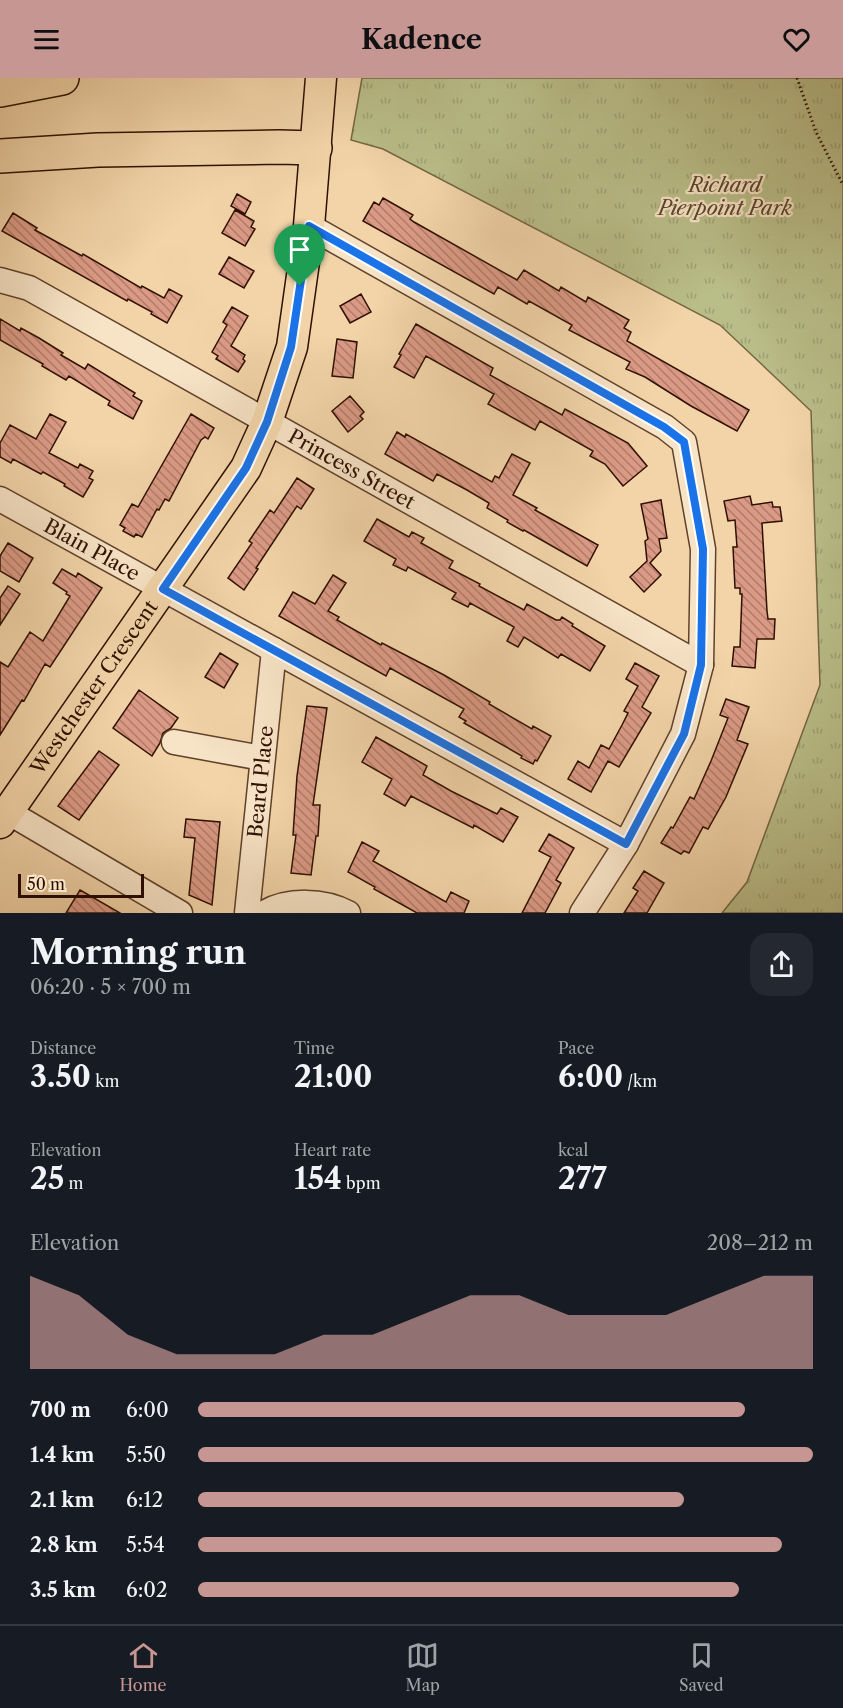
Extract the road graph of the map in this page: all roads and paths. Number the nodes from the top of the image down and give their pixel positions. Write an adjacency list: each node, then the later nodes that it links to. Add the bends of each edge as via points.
1 (62, 78): 4 (highway)
2 (321, 78): 5 (main road, Westchester Crescent)
3 (797, 78): 7 (path, via 816,132)
4 (0, 90)
5 (315, 148): 6 (highway, via 109,150); 8 (main road, Westchester Crescent)
6 (0, 156)
7 (843, 185)
8 (309, 226): 10 (main road, Westchester Crescent, via 291,347); 14 (street, via 664,427 684,442 703,549)
9 (0, 280): 10 (street, Princess Street, via 28,288)
10 (267, 422): 12 (main road, Westchester Crescent, via 246,468); 14 (street, Princess Street)
11 (0, 499): 12 (street, Blain Place)
12 (163, 589): 13 (street, Blain Place); 17 (main road, Westchester Crescent)
13 (274, 650): 16 (street, Beard Place); 18 (street, Blain Place)
14 (701, 665): 18 (street, via 684,734)
15 (174, 742): 16 (street)
16 (262, 758): 20 (street, Beard Place)
17 (3, 815): 19 (street)
18 (626, 844): 23 (street)
19 (180, 913)
20 (247, 913)
21 (264, 913): 22 (street, via 309,903 337,907)
22 (348, 913)
23 (582, 913)

